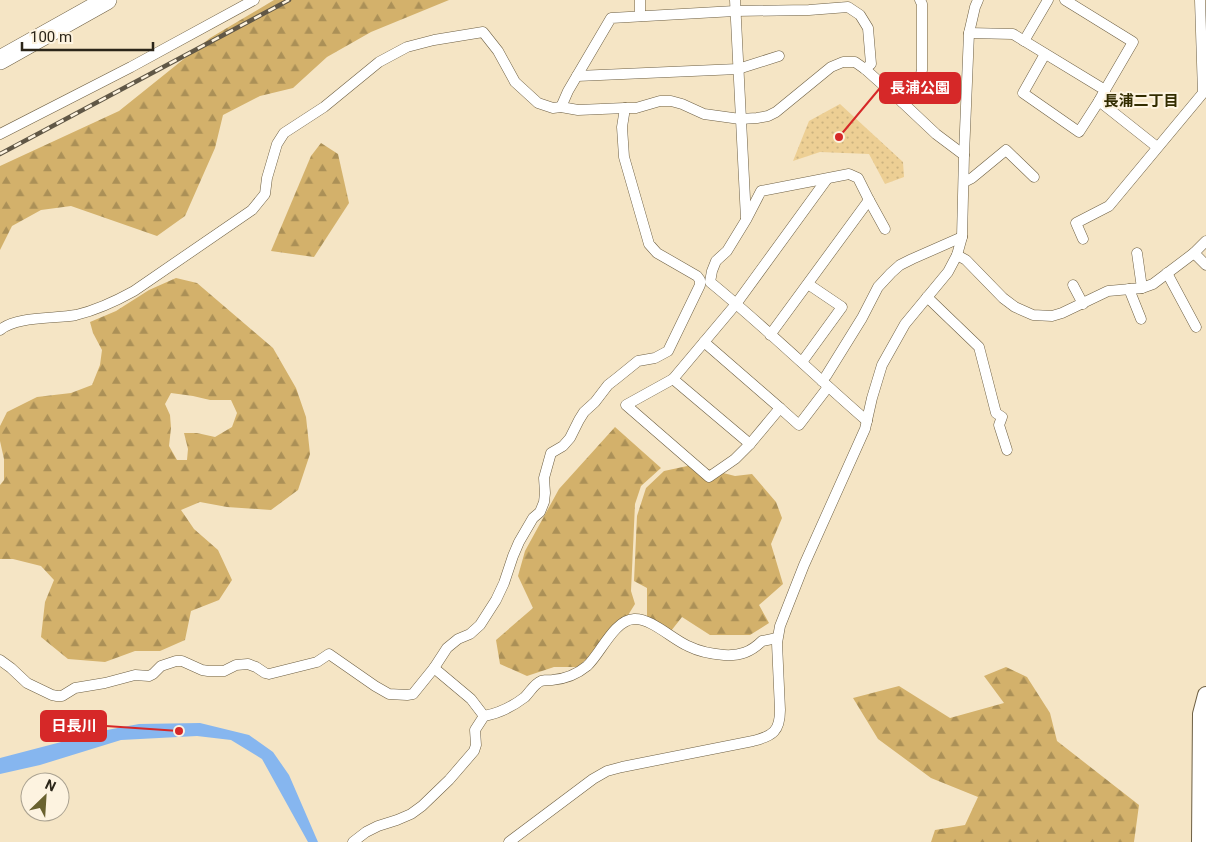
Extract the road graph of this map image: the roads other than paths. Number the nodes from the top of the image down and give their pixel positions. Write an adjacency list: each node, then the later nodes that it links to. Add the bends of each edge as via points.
1 (80, 0): 16 (highway)
2 (107, 0): 19 (highway)
3 (254, 0): 29 (street)
4 (640, 0): 13 (street)
5 (735, 0): 12 (street)
6 (920, 0): 25 (street, via 922,70 918,85)
7 (978, 0): 14 (street)
8 (1048, 0): 15 (street)
9 (1065, 0): 23 (street, via 1133,42)
10 (1200, 0): 30 (street, via 1203,93)
11 (836, 4): 12 (street, via 809,10); 21 (street, via 860,15 868,28 871,64)
12 (735, 11): 13 (street); 20 (street)
13 (640, 16): 22 (street, via 611,18)
14 (969, 34): 15 (street, via 1013,34); 31 (street)
15 (1024, 41): 17 (street)
16 (0, 45)
17 (1045, 54): 23 (street); 24 (street, via 1023,93 1080,132)
18 (779, 56): 20 (street)
19 (0, 60)
20 (738, 69): 22 (street); 28 (street)
21 (865, 69): 25 (street); 28 (street, via 855,62 843,62 831,67 776,112)
22 (577, 76): 26 (street)
23 (1105, 90): 24 (street)
24 (1099, 101): 30 (street)
25 (902, 102): 31 (street)
26 (561, 107): 27 (street, via 578,110); 55 (street, via 538,104 515,82 483,32 407,46 379,62 324,107 284,133 277,144 265,194 252,210 233,224 115,302 77,314 17,321)
27 (625, 108): 28 (street, via 672,101 704,114); 67 (street, via 622,128 624,157 649,244 657,253 698,276 700,285 668,350 655,358 638,361 608,385 584,412 570,438 551,453 544,478 544,502 513,556 496,600 480,625 447,648)
28 (740, 119): 36 (street)
29 (0, 134)
30 (1157, 147): 39 (street, via 1109,206 1076,223)
31 (964, 155): 34 (street)
32 (1034, 177): 34 (street, via 1006,150)
33 (827, 179): 35 (street, via 849,174 858,178); 36 (street, via 761,190); 51 (street)
34 (964, 182): 38 (street)
35 (869, 200): 37 (street); 46 (street)
36 (746, 220): 51 (street, via 727,251 716,261 710,282)
37 (885, 229)
38 (962, 237): 43 (street); 60 (street, via 912,259 891,273 878,288 826,376)
39 (1083, 240)
40 (1206, 242): 41 (street)
41 (1194, 252): 44 (street); 45 (street)
42 (1137, 253): 48 (street)
43 (957, 255): 50 (street, via 948,272); 52 (street, via 1003,298 1024,312 1052,316)
44 (1206, 266)
45 (1167, 273): 48 (street); 54 (street)
46 (808, 284): 56 (street); 58 (street, via 842,307)
47 (1073, 285): 52 (street)
48 (1142, 288): 49 (street)
49 (1129, 289): 52 (street, via 1108,291); 53 (street)
50 (927, 297): 62 (street, via 905,324 882,365); 64 (street, via 979,347 996,413 1002,417 999,425)
51 (736, 304): 56 (street); 57 (street)
52 (1083, 304)
53 (1141, 319)
54 (1196, 327)
55 (0, 330)
56 (770, 335): 58 (street)
57 (704, 342): 59 (street); 61 (street)
58 (802, 362): 60 (street)
59 (673, 379): 63 (street); 63 (street, via 626,406 709,477 736,459)
60 (825, 384): 61 (street, via 799,425); 62 (street)
61 (780, 408): 63 (street)
62 (866, 421): 65 (street, via 804,565)
63 (750, 444)
64 (1007, 450)
65 (777, 638): 69 (street, via 762,640 749,652 739,655 712,654 686,646 647,622 626,620 576,674 565,679 541,681 510,708); 71 (street, via 780,720 774,731 763,739 607,771)
66 (0, 660): 67 (street, via 27,683 57,696 75,688 135,675 149,676 161,666 182,660 208,671 224,672 236,665 248,664 269,674 317,662 329,654 375,686 398,695 413,694)
67 (434, 668): 69 (street, via 471,699)
68 (1206, 695): 72 (main road, via 1202,714)
69 (484, 716): 70 (street, via 475,730 474,751 432,797 412,814 378,826)
70 (353, 842)
71 (509, 842)
72 (1200, 842)

